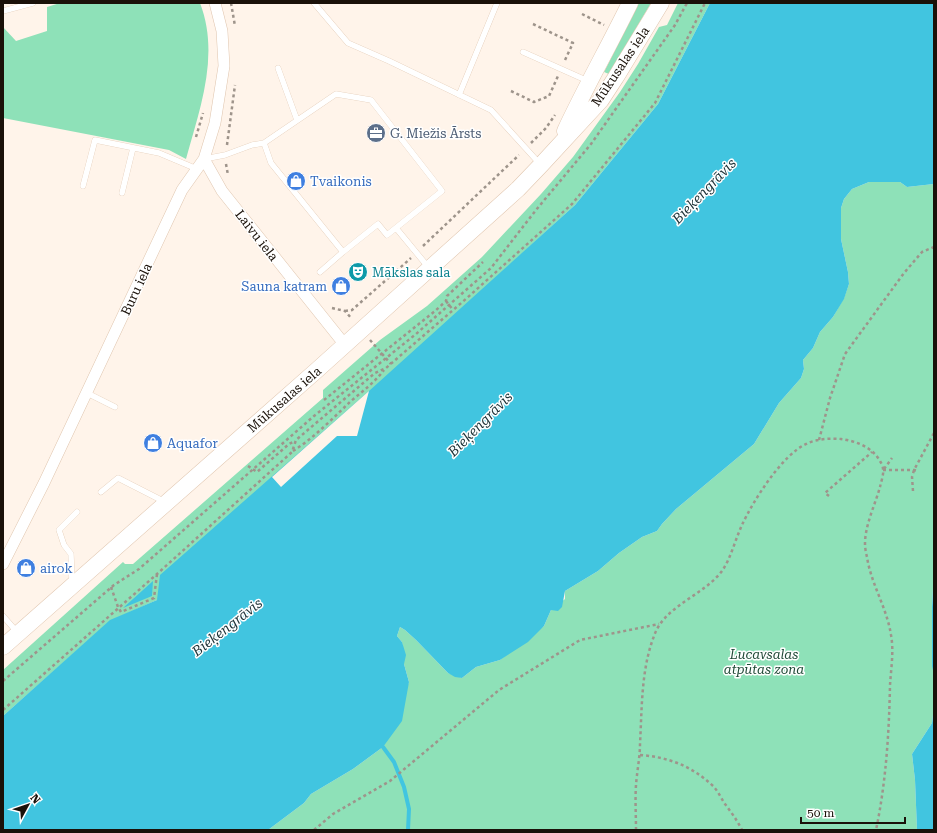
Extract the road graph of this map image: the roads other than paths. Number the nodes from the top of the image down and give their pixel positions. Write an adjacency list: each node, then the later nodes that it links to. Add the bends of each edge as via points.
1 (33, 3): 7 (lane)
2 (215, 3): 16 (street, Buru iela, via 222,31 224,66 215,123)
3 (314, 3): 11 (lane, via 348,43)
4 (497, 3): 11 (lane)
5 (630, 3): 10 (main road, Mūkusalas iela)
6 (661, 3): 14 (main road, Mūkusalas iela, via 601,100)
7 (3, 11)
8 (523, 52): 10 (lane)
9 (278, 68): 12 (lane)
10 (589, 82): 14 (main road, Mūkusalas iela)
11 (459, 95): 17 (lane, via 491,110)
12 (297, 120): 13 (lane); 21 (lane, via 336,94 372,100 442,191)
13 (264, 143): 16 (lane); 22 (lane, via 271,163)
14 (560, 144): 17 (main road, Mūkusalas iela)
15 (133, 148): 18 (lane, via 159,153); 19 (lane, via 95,140); 20 (lane)
16 (204, 159): 18 (street, Buru iela); 25 (street, Laivu iela, via 222,191)
17 (541, 166): 23 (main road, Mūkusalas iela)
18 (197, 169): 26 (street, Buru iela, via 182,190)
19 (83, 186)
20 (122, 193)
21 (396, 228): 22 (lane, via 387,235 378,224); 23 (lane)
22 (343, 252): 24 (lane)
23 (430, 269): 25 (main road, Mūkusalas iela)
24 (320, 272)
25 (344, 345): 29 (main road, Mūkusalas iela)
26 (87, 393): 27 (lane); 31 (street, Buru iela)
27 (115, 407)
28 (101, 492): 29 (lane, via 118,478)
29 (167, 503): 32 (main road, Mūkusalas iela)
30 (77, 512): 32 (lane, via 59,530 64,545 71,554)
31 (3, 564)
32 (72, 587): 34 (main road, Mūkusalas iela)
33 (3, 616): 34 (lane)
34 (19, 634): 35 (main road, Mūkusalas iela)
35 (3, 647)

